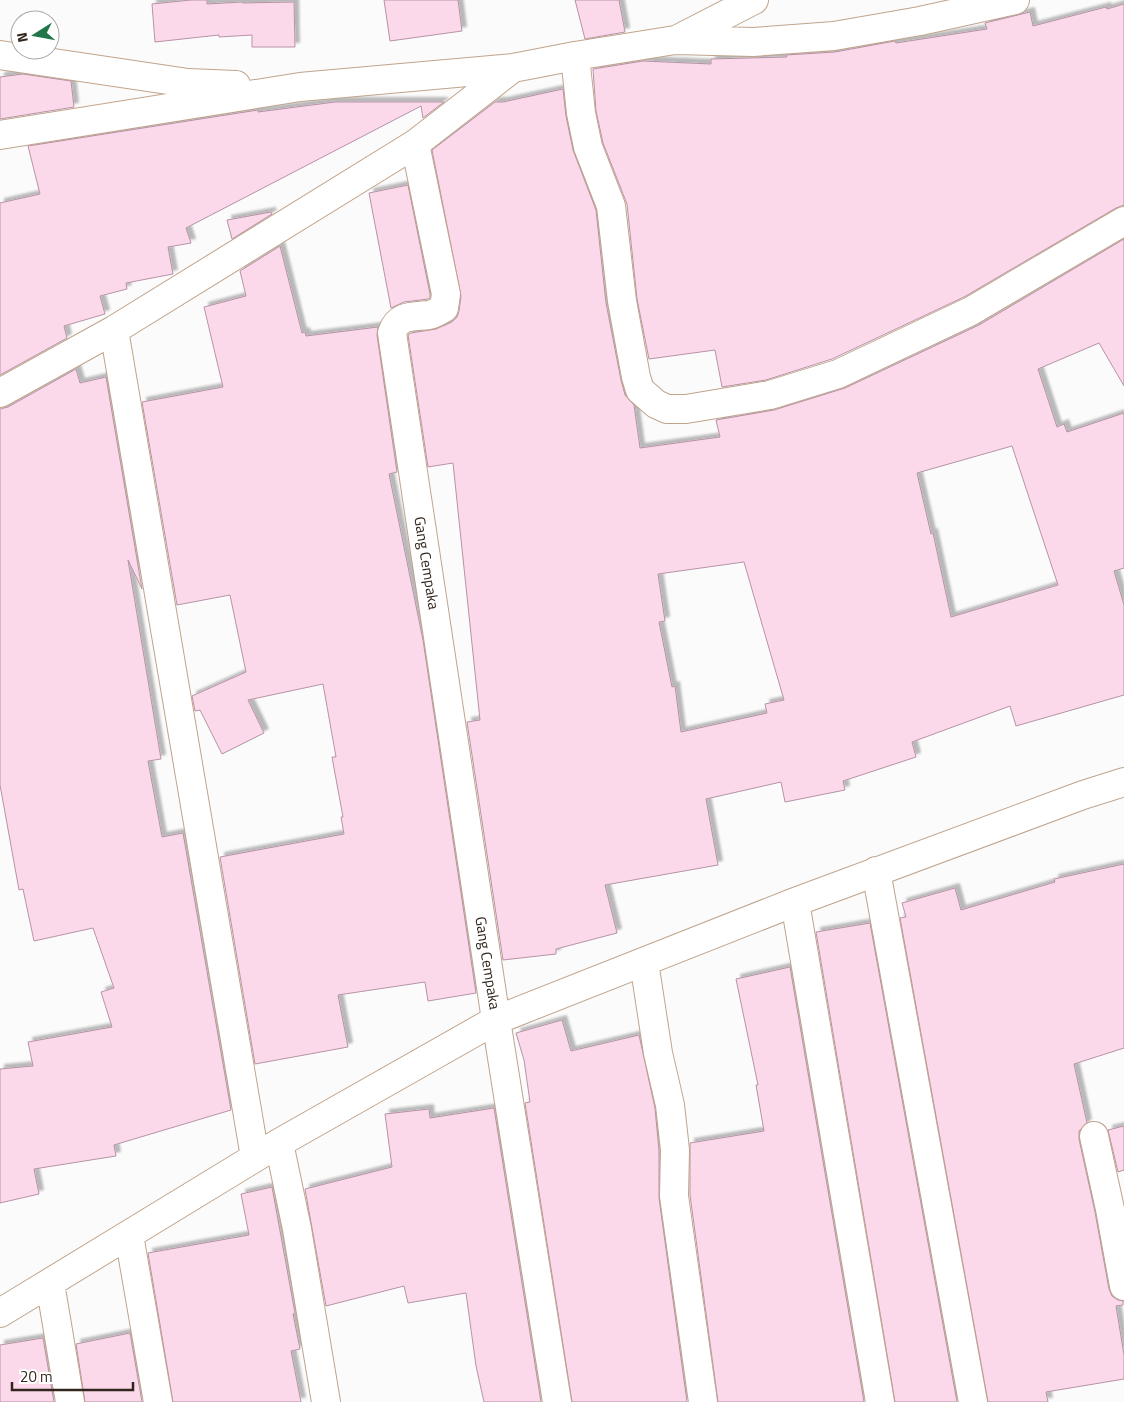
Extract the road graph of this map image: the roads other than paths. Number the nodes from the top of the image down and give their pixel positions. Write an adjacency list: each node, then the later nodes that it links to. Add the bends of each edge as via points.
1 (754, 0): 3 (street)
2 (1014, 0): 3 (street, via 920,22 834,36 753,42)
3 (675, 40): 5 (street)
4 (0, 55): 7 (street, via 188,83)
5 (575, 56): 6 (street); 10 (street, via 588,147 611,206 622,301 636,377 640,390 667,409 686,409 770,395 838,374 972,311)
6 (513, 68): 7 (street); 9 (street)
7 (300, 87): 8 (street)
8 (0, 136)
9 (415, 144): 11 (street); 17 (street, Gang Cempaka, via 446,294 444,308 432,314 408,316 394,325 392,333)
10 (1124, 221)
11 (114, 330): 12 (street); 20 (street)
12 (0, 392)
13 (1124, 782): 14 (street)
14 (876, 871): 15 (street); 31 (street)
15 (794, 902): 16 (street); 30 (street)
16 (644, 962): 17 (street); 29 (street, via 658,1053 670,1105 674,1196)
17 (496, 1020): 19 (street); 28 (street)
18 (1094, 1136): 23 (street)
19 (279, 1143): 20 (street); 27 (street)
20 (255, 1157): 21 (street)
21 (129, 1234): 22 (street); 26 (street)
22 (50, 1283): 24 (street); 25 (street)
23 (1124, 1286)
24 (0, 1314)
25 (70, 1402)
26 (158, 1402)
27 (326, 1402)
28 (557, 1402)
29 (703, 1402)
30 (880, 1402)
31 (973, 1402)

